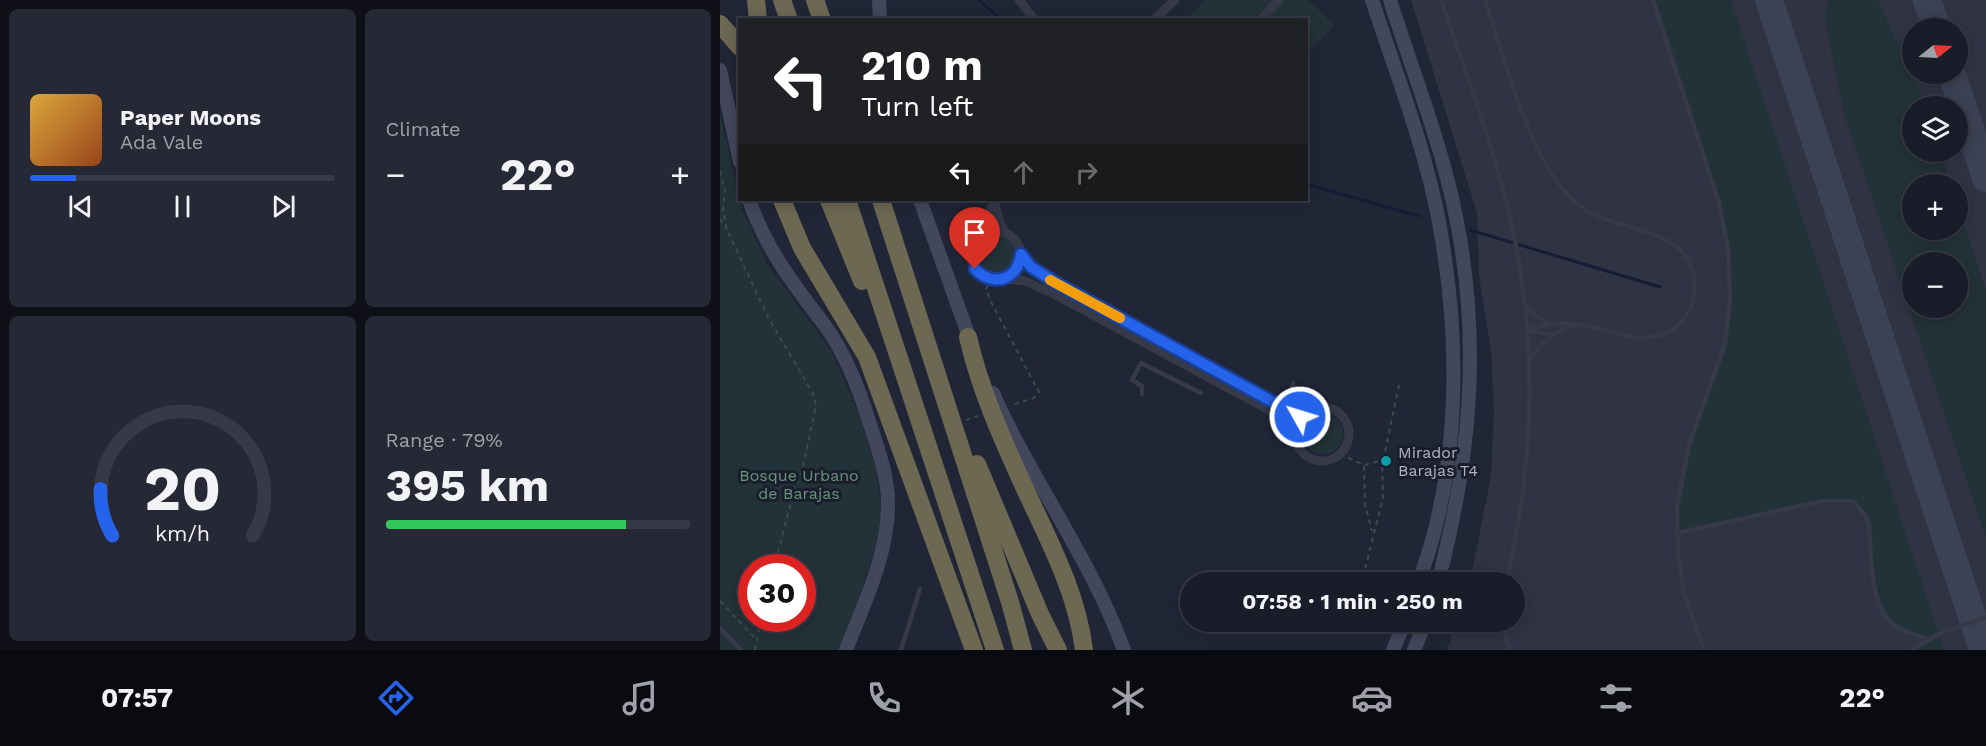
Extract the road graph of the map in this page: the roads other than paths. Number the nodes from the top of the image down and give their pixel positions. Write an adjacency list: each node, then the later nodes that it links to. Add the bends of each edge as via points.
1 (756, 0): 13 (highway)
2 (782, 0): 14 (highway)
3 (815, 0): 15 (highway)
4 (879, 0): 16 (street)
5 (1019, 0): 17 (street)
6 (1175, 0): 18 (street)
7 (1279, 0): 19 (street)
8 (1372, 0): 52 (street, via 1417,136 1439,221 1450,298 1454,374 1449,450 1437,521)
9 (1390, 0): 53 (street, via 1457,220 1468,297 1472,374 1466,450)
10 (1441, 0): 36 (lane, via 1512,224)
11 (1485, 0): 38 (lane, via 1534,144 1558,186 1588,212 1671,244 1684,254 1692,270 1694,300 1679,326 1664,334 1630,336)
12 (1653, 0): 51 (lane, via 1719,203 1728,248 1730,300 1725,344 1689,445 1677,506)
13 (758, 18)
14 (788, 18)
15 (821, 18)
16 (880, 18)
17 (1033, 18)
18 (1156, 18)
19 (1262, 18)
20 (720, 24): 21 (highway)
21 (738, 45)
22 (720, 70): 23 (street)
23 (738, 153)
24 (749, 201): 63 (street, via 768,246 846,361 882,462 888,500 884,539)
25 (782, 201): 65 (highway, via 802,248 867,357)
26 (829, 201): 49 (highway, via 903,395)
27 (848, 201): 49 (highway)
28 (881, 201): 42 (highway)
29 (920, 201): 41 (street)
30 (995, 201): 32 (street)
31 (995, 201): 33 (street)
32 (1005, 233): 33 (street, via 992,231); 34 (street, via 1016,241)
33 (978, 239): 35 (street, via 972,254 975,269 987,279)
34 (1021, 254): 35 (street, via 1017,270); 47 (street, via 1031,267 1050,280 1273,402)
35 (1004, 279): 50 (street, via 1025,282 1064,299 1271,411)
36 (1524, 300): 37 (lane, via 1531,312); 39 (lane)
37 (1547, 323): 38 (lane); 39 (lane)
38 (1580, 323): 40 (lane)
39 (1527, 331): 40 (lane); 43 (lane)
40 (1553, 334): 43 (lane)
41 (968, 337): 69 (highway, via 974,364 998,424 1070,590); 70 (street, via 1033,473 1095,582)
42 (927, 338): 67 (highway); 68 (highway, via 943,369 1008,541)
43 (1529, 359): 54 (lane, via 1526,472)
44 (1293, 383): 47 (lane)
45 (1201, 393): 46 (lane, via 1141,363 1132,380 1142,386)
46 (1142, 394)
47 (1289, 406): 48 (street)
48 (1307, 411): 50 (street, via 1300,417); 50 (street, via 1324,407 1340,414 1346,421 1349,439 1340,454 1324,461 1307,457)
49 (922, 427): 66 (highway)
50 (1294, 434)
51 (1678, 533): 61 (lane, via 1822,501 1853,501 1869,525 1881,610 1897,627); 74 (lane, via 1684,594)
52 (1422, 572)
53 (1441, 572)
54 (1508, 572)
55 (920, 589): 64 (lane)
56 (1986, 617): 61 (lane)
57 (720, 628): 62 (lane)
58 (1400, 632): 71 (street)
59 (1421, 632): 72 (street)
60 (1505, 632): 73 (lane)
61 (1928, 639): 75 (lane)
62 (741, 650)
63 (846, 650)
64 (901, 650)
65 (974, 650)
66 (995, 650)
67 (1023, 650)
68 (1059, 650)
69 (1084, 650)
70 (1124, 650)
71 (1393, 650)
72 (1414, 650)
73 (1510, 650)
74 (1704, 650)
75 (1912, 650)

